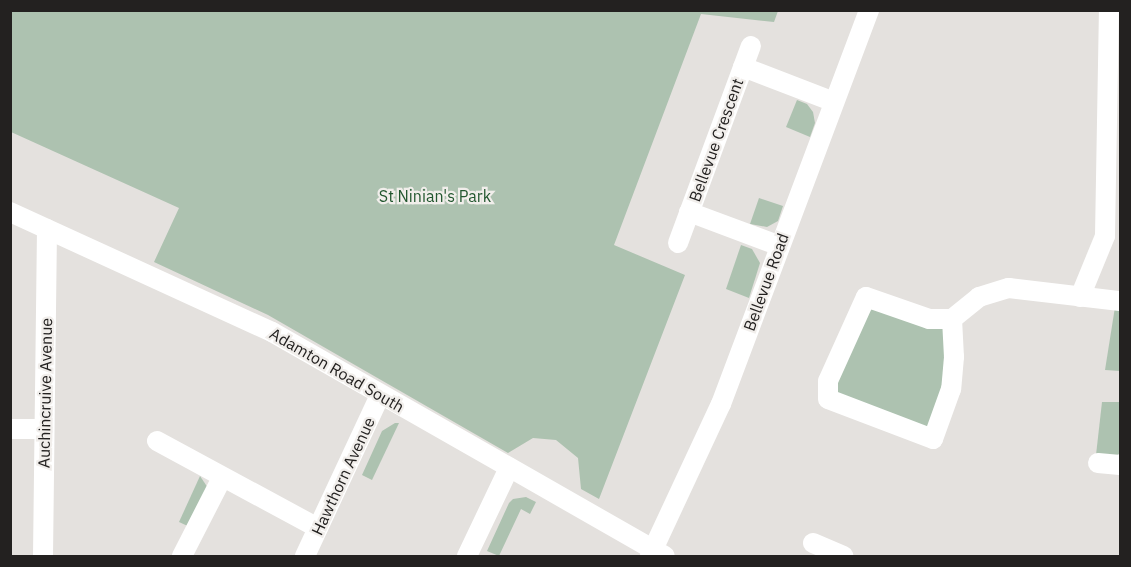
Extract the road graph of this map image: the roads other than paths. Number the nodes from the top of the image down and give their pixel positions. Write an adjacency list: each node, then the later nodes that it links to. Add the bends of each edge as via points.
1 (869, 10): 5 (street, Bellevue Road)
2 (1109, 10): 11 (street, via 1105,236)
3 (751, 46): 4 (street, Bellevue Crescent)
4 (743, 68): 5 (street, Bellevue Crescent); 7 (street, Bellevue Crescent)
5 (834, 102): 10 (street, Bellevue Road)
6 (10, 212): 8 (street, Adamton Road South)
7 (689, 212): 9 (street, Bellevue Crescent); 10 (street, Bellevue Crescent)
8 (47, 229): 14 (street, Adamton Road South, via 272,332); 16 (street, Auchincruive Avenue)
9 (678, 243)
10 (780, 246): 24 (street, Bellevue Road, via 721,404)
11 (1080, 297): 12 (street); 13 (street, via 1009,288 979,297)
12 (1120, 302)
13 (952, 319): 13 (street, via 951,389 933,439 828,399 828,381 866,297 929,319)
14 (380, 395): 20 (street, Adamton Road South); 22 (street, Hawthorn Avenue)
15 (10, 429): 16 (street)
16 (45, 429): 25 (street, Auchincruive Avenue)
17 (157, 441): 21 (street)
18 (1098, 463): 19 (street)
19 (1120, 465)
20 (509, 468): 24 (street, Adamton Road South); 28 (street)
21 (222, 478): 22 (street); 26 (street)
22 (318, 528): 27 (street, Hawthorn Avenue)
23 (813, 543): 29 (street)
24 (656, 554)
25 (43, 556)
26 (182, 556)
27 (305, 556)
28 (467, 556)
29 (843, 556)

